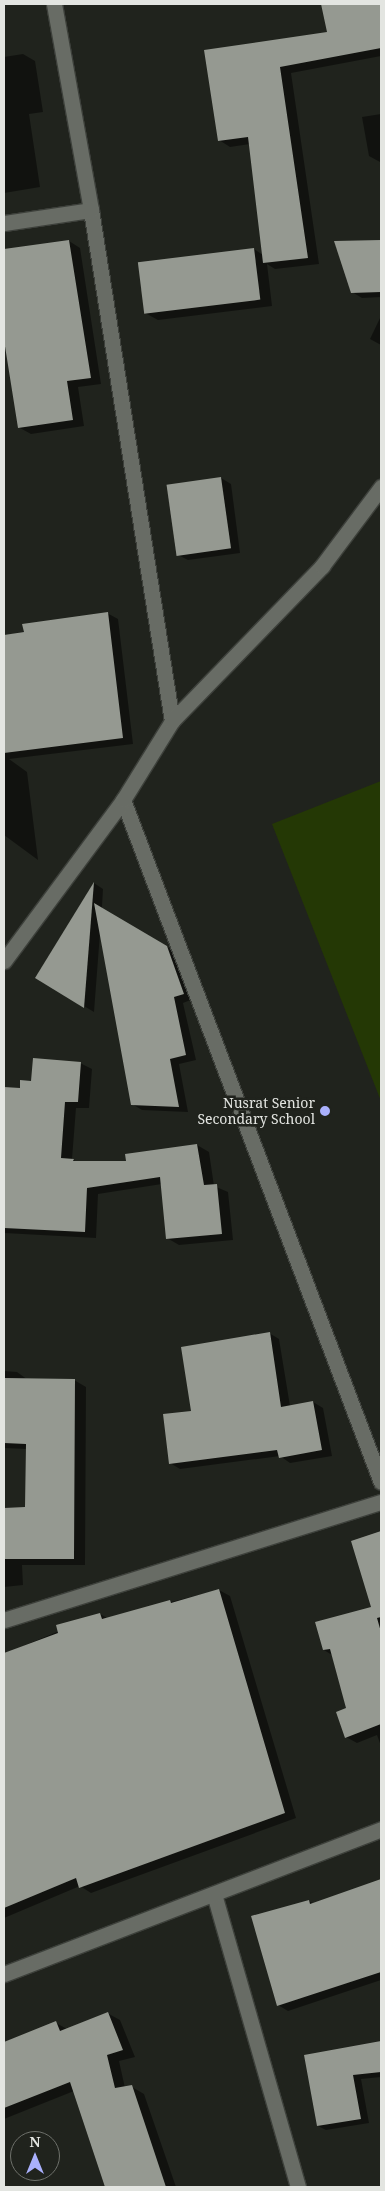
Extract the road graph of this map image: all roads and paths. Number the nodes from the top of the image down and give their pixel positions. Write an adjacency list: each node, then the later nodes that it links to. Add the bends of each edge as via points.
1 (54, 4): 2 (street)
2 (91, 210): 3 (street); 5 (street)
3 (4, 223)
4 (381, 487): 5 (street, via 322,566)
5 (172, 721): 6 (street)
6 (123, 800): 7 (street); 8 (street)
7 (4, 961)
8 (381, 1482)
9 (381, 1502): 10 (street)
10 (4, 1620)
11 (381, 1829): 12 (street)
12 (214, 1894): 13 (street); 14 (street)
13 (4, 1974)
14 (298, 2187)

